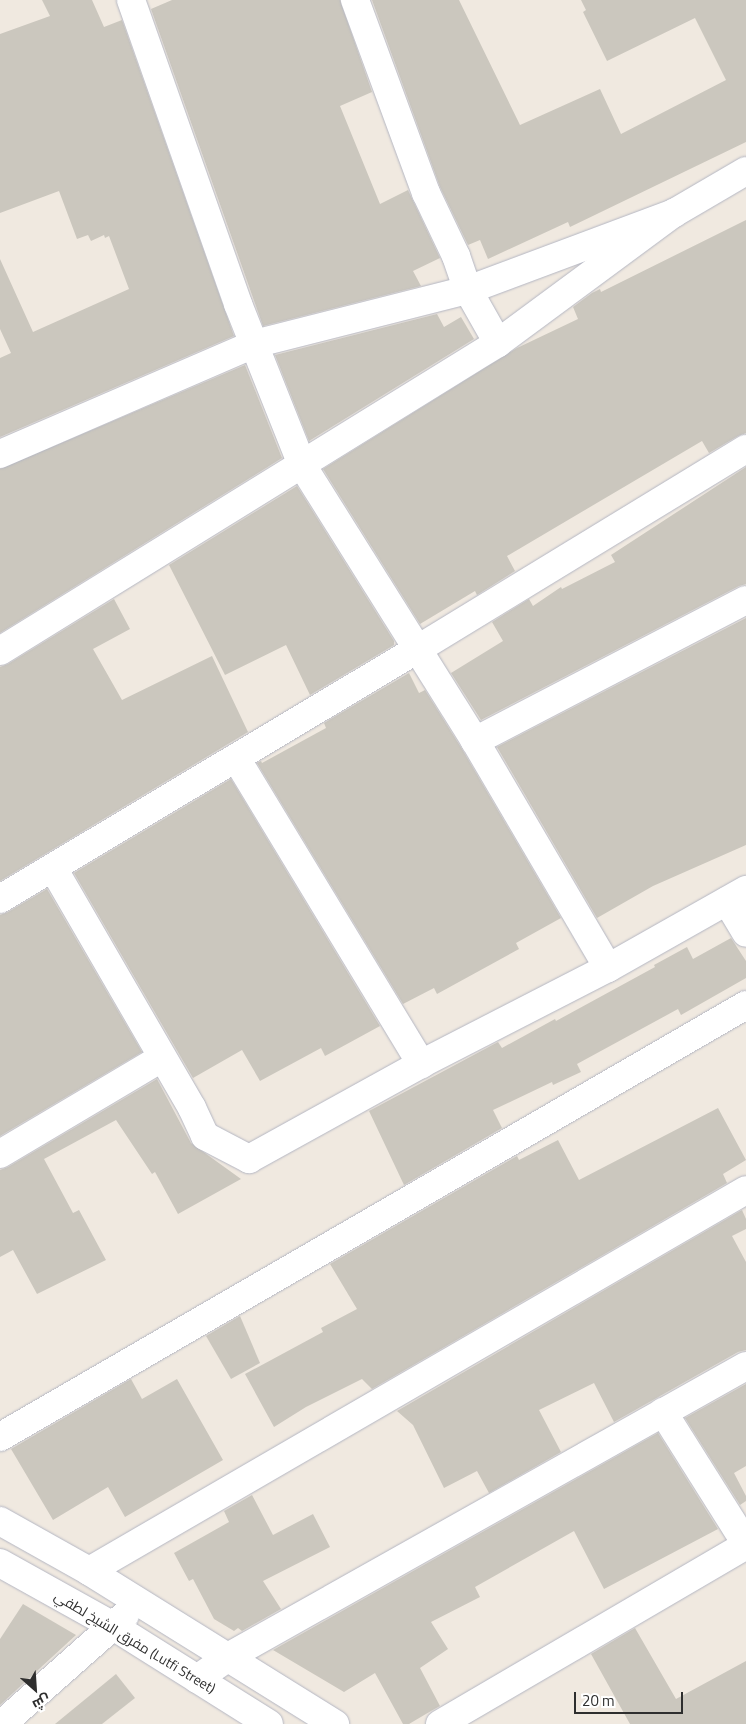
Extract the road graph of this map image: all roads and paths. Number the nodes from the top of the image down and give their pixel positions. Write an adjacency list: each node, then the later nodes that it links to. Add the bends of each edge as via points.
1 (132, 0): 7 (street)
2 (355, 0): 5 (street, via 426,193)
3 (746, 171): 4 (street)
4 (674, 213): 5 (street); 6 (street)
5 (468, 290): 6 (street); 7 (street)
6 (498, 343): 10 (street)
7 (254, 344): 9 (street); 10 (street)
8 (746, 449): 12 (street)
9 (0, 454)
10 (302, 465): 12 (street); 13 (street)
11 (746, 600): 14 (street)
12 (418, 649): 14 (street); 15 (street)
13 (0, 652)
14 (475, 741): 20 (street)
15 (236, 758): 16 (street); 23 (street)
16 (53, 868): 18 (street); 22 (street)
17 (736, 896): 19 (street); 20 (street)
18 (0, 899)
19 (746, 933)
20 (608, 968): 23 (street)
21 (746, 1006): 28 (street)
22 (162, 1058): 23 (street, via 205,1136 249,1158); 24 (street)
23 (421, 1064)
24 (0, 1154)
25 (746, 1190): 32 (street)
26 (746, 1366): 27 (street)
27 (663, 1412): 30 (street); 35 (street)
28 (0, 1437)
29 (0, 1520): 32 (street)
30 (746, 1544): 41 (street)
31 (0, 1563): 34 (street, مفرق الشيخ لطفي (Lutfi Street))
32 (89, 1571): 33 (street)
33 (139, 1602): 34 (street); 35 (street)
34 (113, 1626): 36 (street, مفرق الشيخ لطفي (Lutfi Street)); 39 (street)
35 (228, 1657): 36 (street); 37 (street)
36 (197, 1679): 38 (street, مفرق الشيخ لطفي (Lutfi Street))
37 (286, 1693): 38 (street); 40 (street)
38 (260, 1722)
39 (2, 1724)
40 (335, 1724)
41 (440, 1724)

